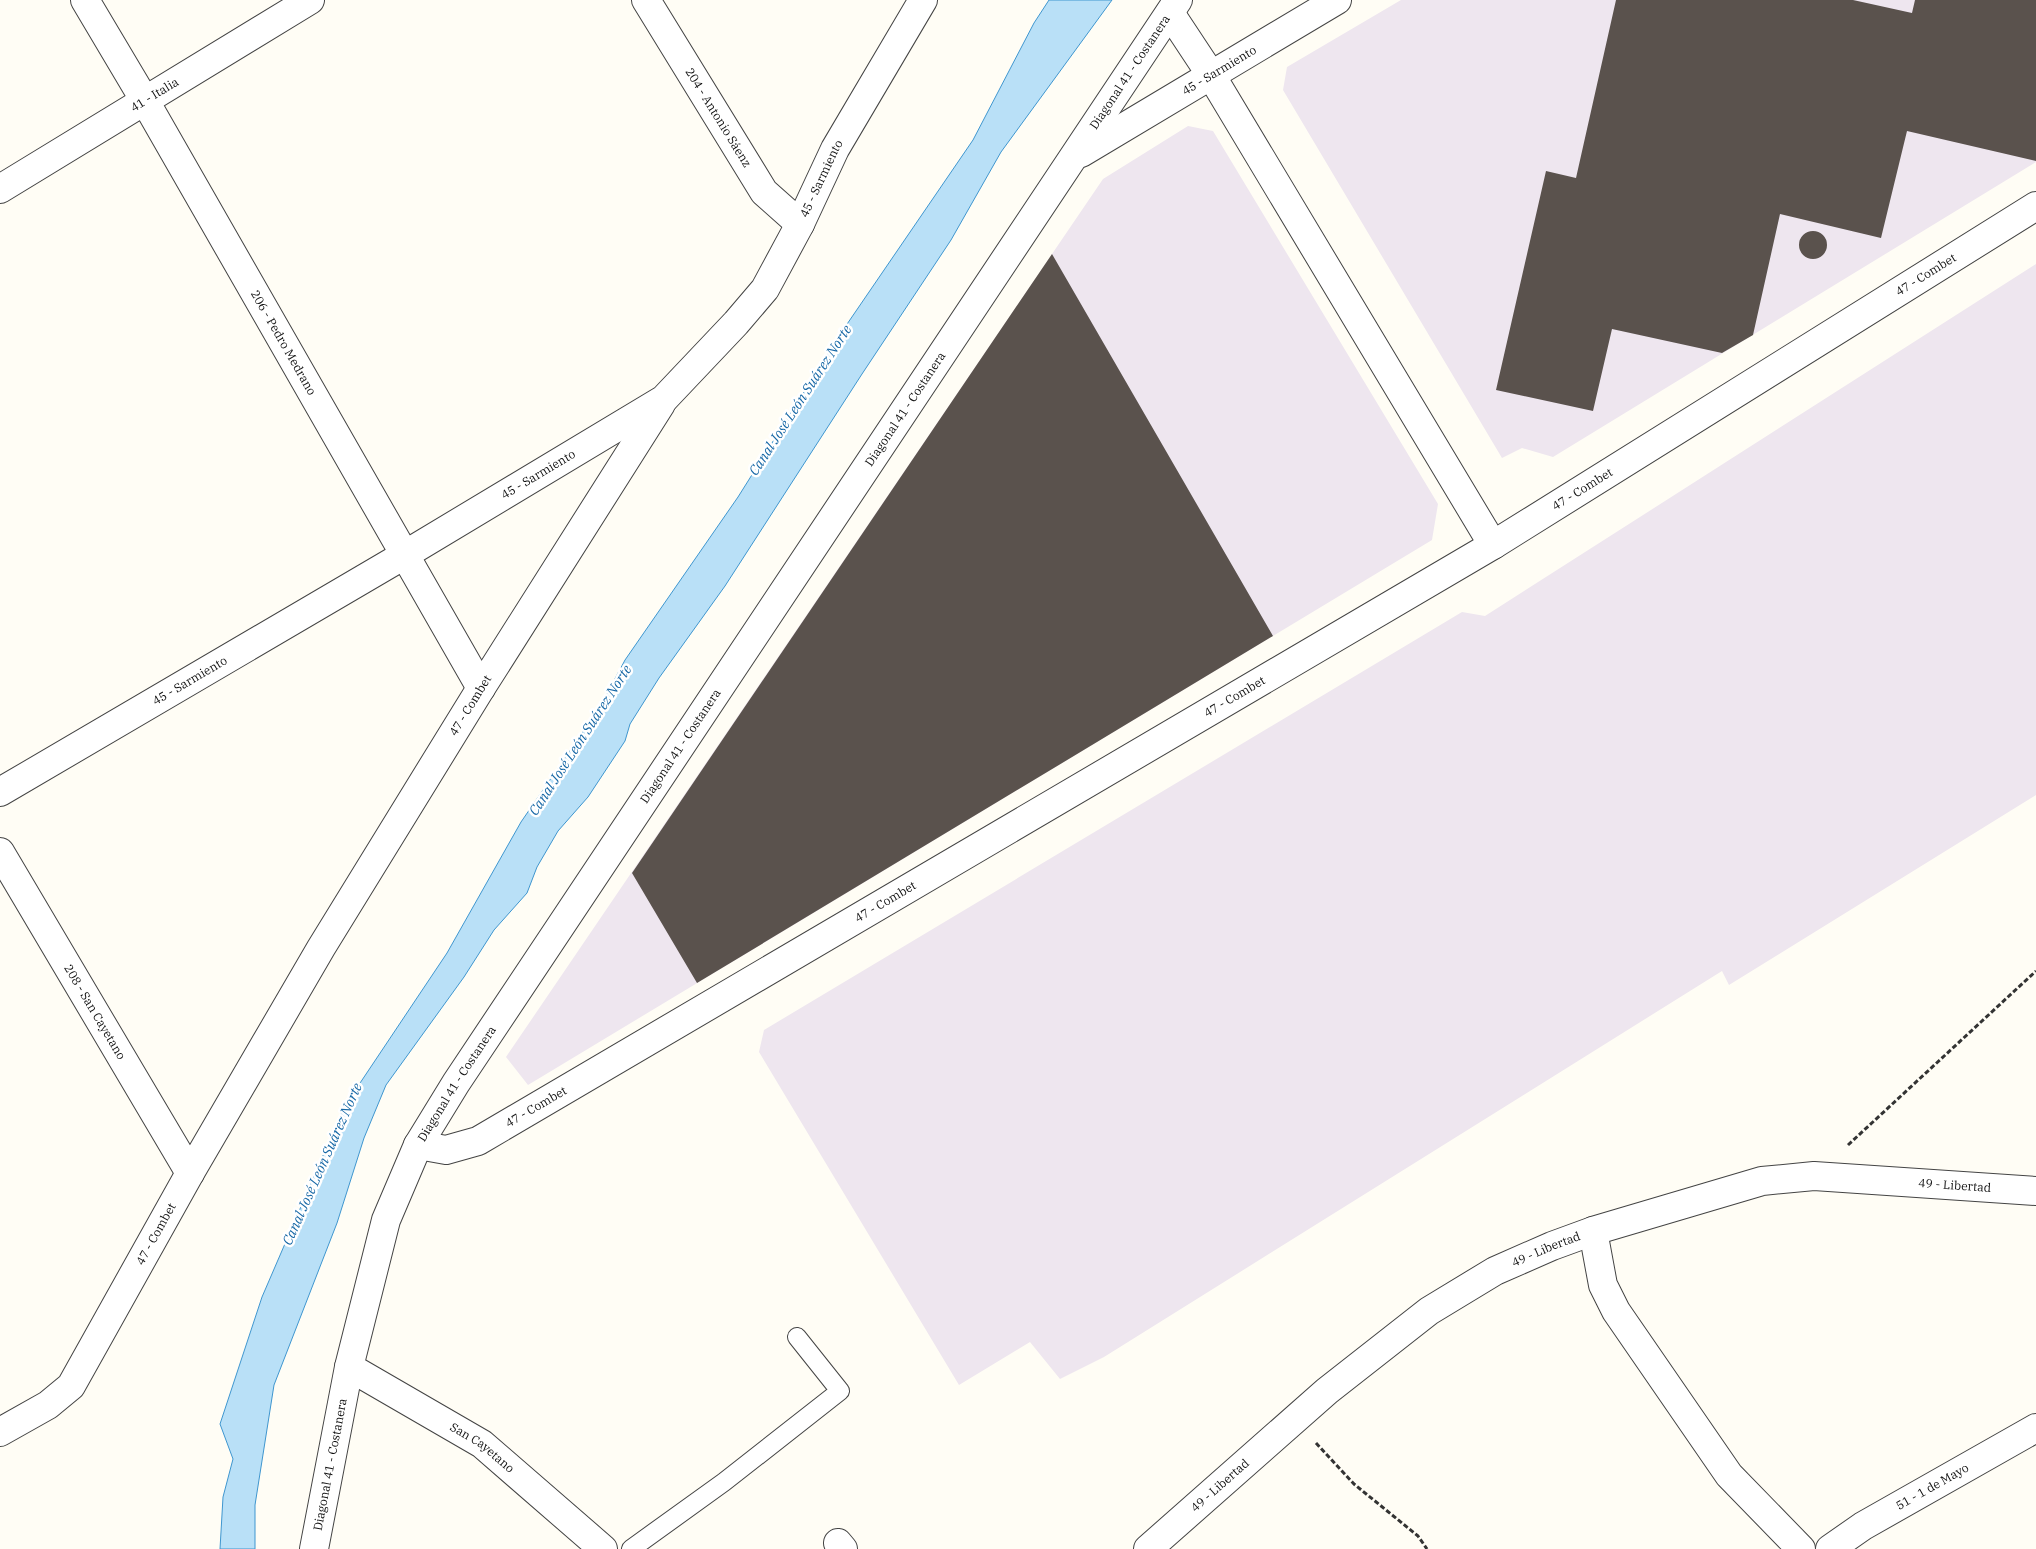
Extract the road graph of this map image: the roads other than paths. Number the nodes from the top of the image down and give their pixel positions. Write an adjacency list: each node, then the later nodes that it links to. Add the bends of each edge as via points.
1 (85, 0): 8 (street, 206 - Pedro Medrano)
2 (310, 0): 8 (street, 41 - Italia)
3 (646, 0): 12 (street, 204 - Antonio Sáenz, via 764,192)
4 (923, 0): 12 (street, 45 - Sarmiento, via 835,149)
5 (1337, 0): 7 (street, 45 - Sarmiento)
6 (1174, 6): 7 (street); 9 (street, Diagonal 41 - Costanera)
7 (1211, 74): 9 (street, 45 - Sarmiento); 14 (street)
8 (145, 101): 10 (street, 41 - Italia); 15 (street, 206 - Pedro Medrano)
9 (1075, 157): 19 (street, Diagonal 41 - Costanera, via 456,1083)
10 (0, 189)
11 (2036, 206): 14 (street, 47 - Combet)
12 (800, 224): 13 (street, 45 - Sarmiento, via 765,289)
13 (664, 399): 15 (street, 45 - Sarmiento); 16 (street, 47 - Combet)
14 (1493, 546): 19 (street, 47 - Combet, via 478,1141 446,1150)
15 (406, 554): 16 (street, 206 - Pedro Medrano); 17 (street, 45 - Sarmiento)
16 (481, 688): 20 (street, 47 - Combet, via 320,948)
17 (0, 792)
18 (0, 852): 20 (street, 208 - San Cayetano)
19 (418, 1145): 24 (street, Diagonal 41 - Costanera, via 386,1220)
20 (190, 1173): 26 (street, 47 - Combet, via 71,1386 48,1405)
21 (2036, 1191): 22 (street, 49 - Libertad, via 1814,1176 1762,1181)
22 (1593, 1231): 30 (street, 49 - Libertad, via 1495,1271 1429,1311 1327,1391); 31 (street, via 1603,1285 1616,1311 1729,1475)
23 (797, 1337): 29 (lane, via 840,1391 724,1482)
24 (349, 1367): 27 (street, Diagonal 41 - Costanera); 28 (street, San Cayetano, via 482,1444)
25 (2036, 1428): 32 (street, 51 - 1 de Mayo, via 1863,1526)
26 (0, 1432)
27 (314, 1549)
28 (602, 1549)
29 (631, 1549)
30 (1148, 1549)
31 (1801, 1549)
32 (1830, 1549)

